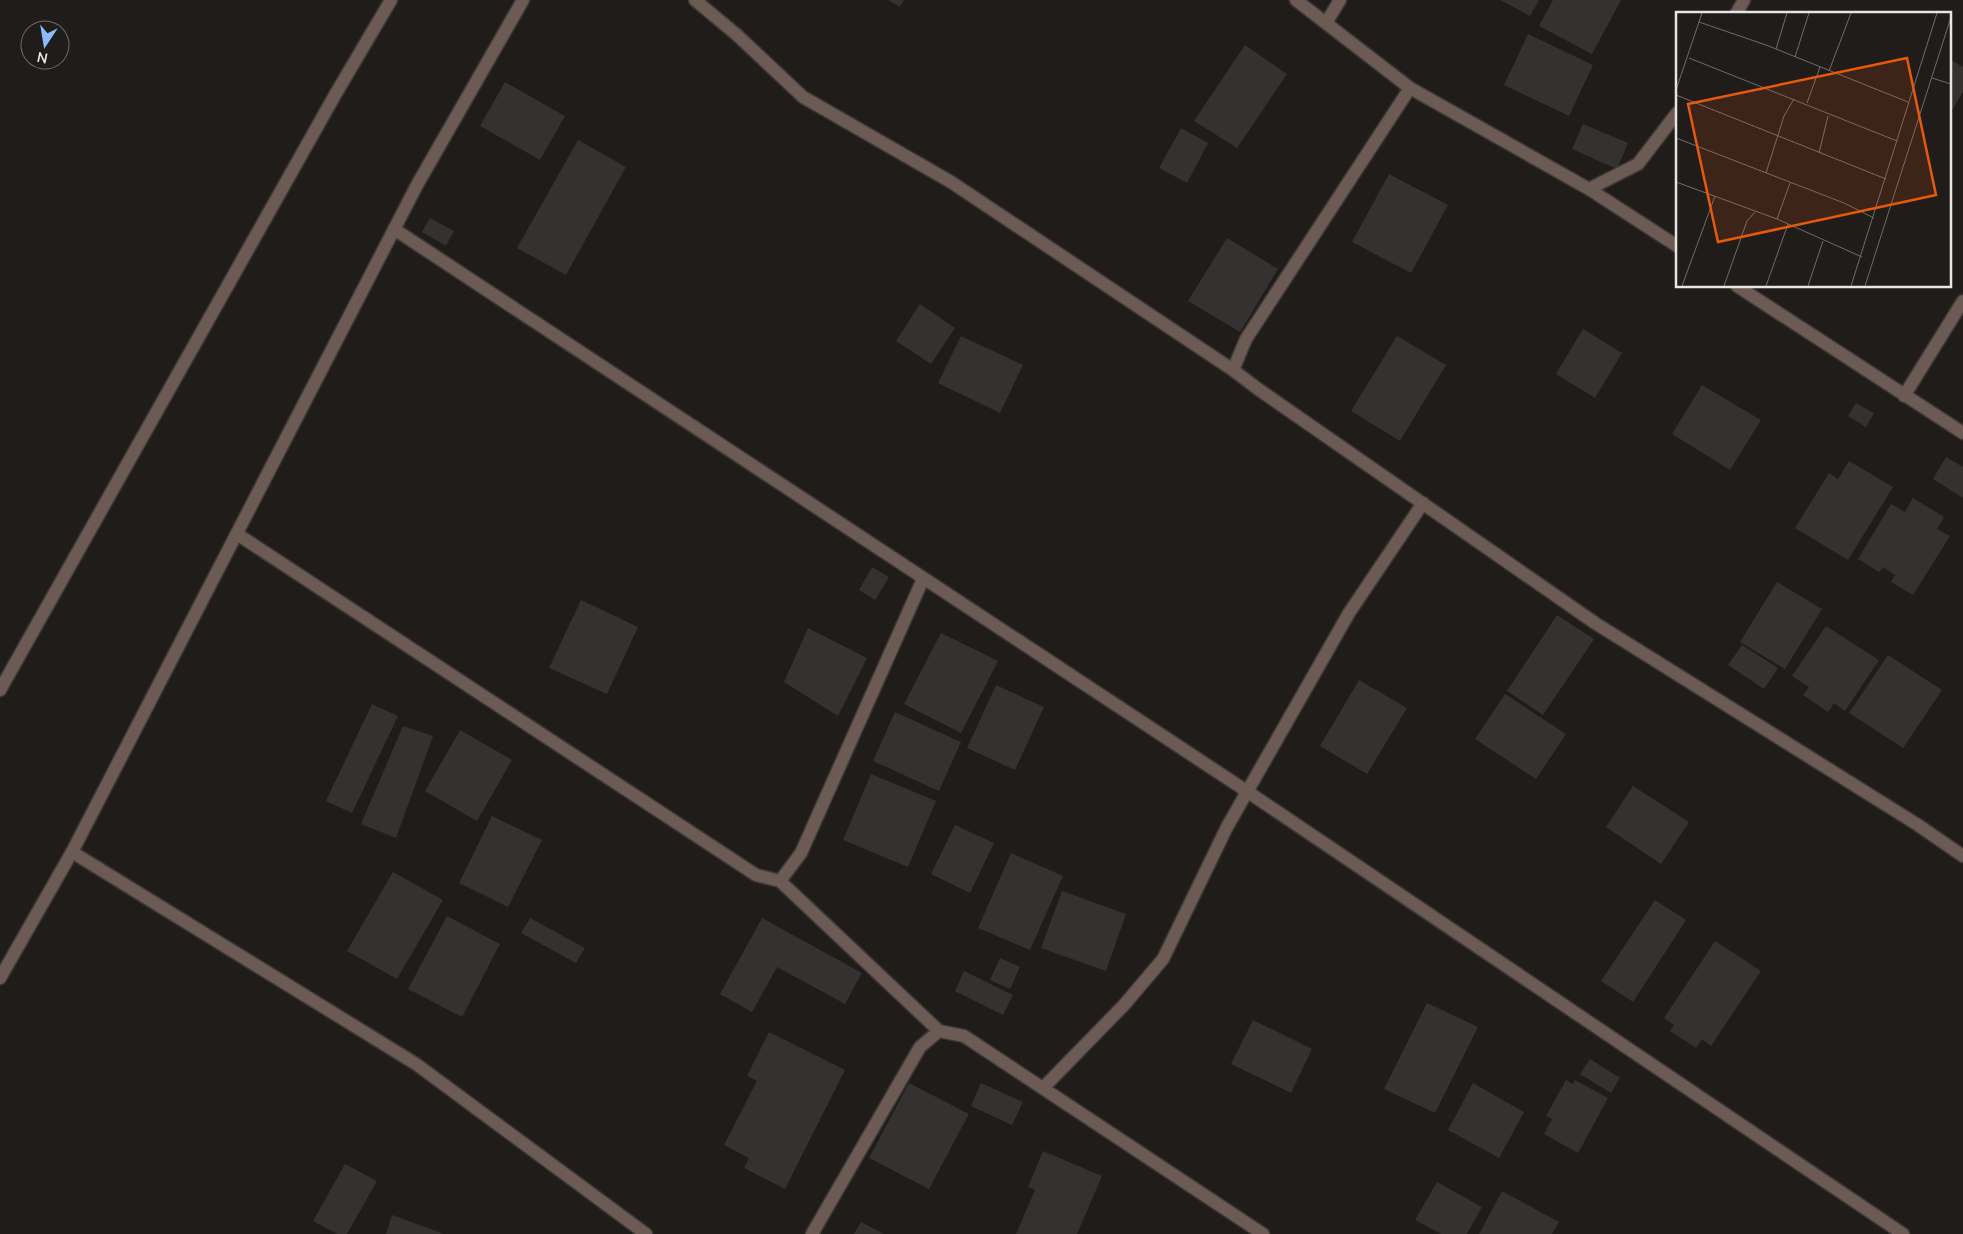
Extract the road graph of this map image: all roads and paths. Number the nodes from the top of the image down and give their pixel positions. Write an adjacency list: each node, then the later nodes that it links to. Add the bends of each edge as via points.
1 (390, 0): 22 (street)
2 (523, 0): 12 (street)
3 (695, 0): 16 (street, via 738,35 803,97 951,182)
4 (1296, 0): 8 (street)
5 (1340, 0): 8 (street)
6 (1744, 0): 7 (street)
7 (1737, 12)
8 (1326, 23): 9 (street)
9 (1410, 88): 11 (street); 16 (street, via 1246,339)
10 (1676, 114): 11 (street, via 1638,164)
11 (1589, 189): 13 (street)
12 (394, 229): 20 (street); 21 (street)
13 (1676, 245)
14 (1740, 288): 17 (street)
15 (1963, 301): 17 (street)
16 (1234, 370): 19 (street)
17 (1904, 396): 18 (street)
18 (1963, 433)
19 (1423, 503): 23 (street, via 1349,613); 25 (street, via 1596,623)
20 (237, 534): 24 (street); 26 (street, via 756,875)
21 (923, 579): 23 (street); 26 (street, via 801,853)
22 (0, 690)
23 (1248, 792): 29 (street, via 1227,827 1163,959); 33 (street)
24 (72, 852): 27 (street); 30 (street, via 416,1064)
25 (1963, 856)
26 (780, 881): 28 (street)
27 (0, 978)
28 (939, 1031): 29 (street, via 964,1036); 31 (street, via 920,1047)
29 (1042, 1088): 32 (street)
30 (646, 1234)
31 (812, 1234)
32 (1263, 1234)
33 (1903, 1234)

